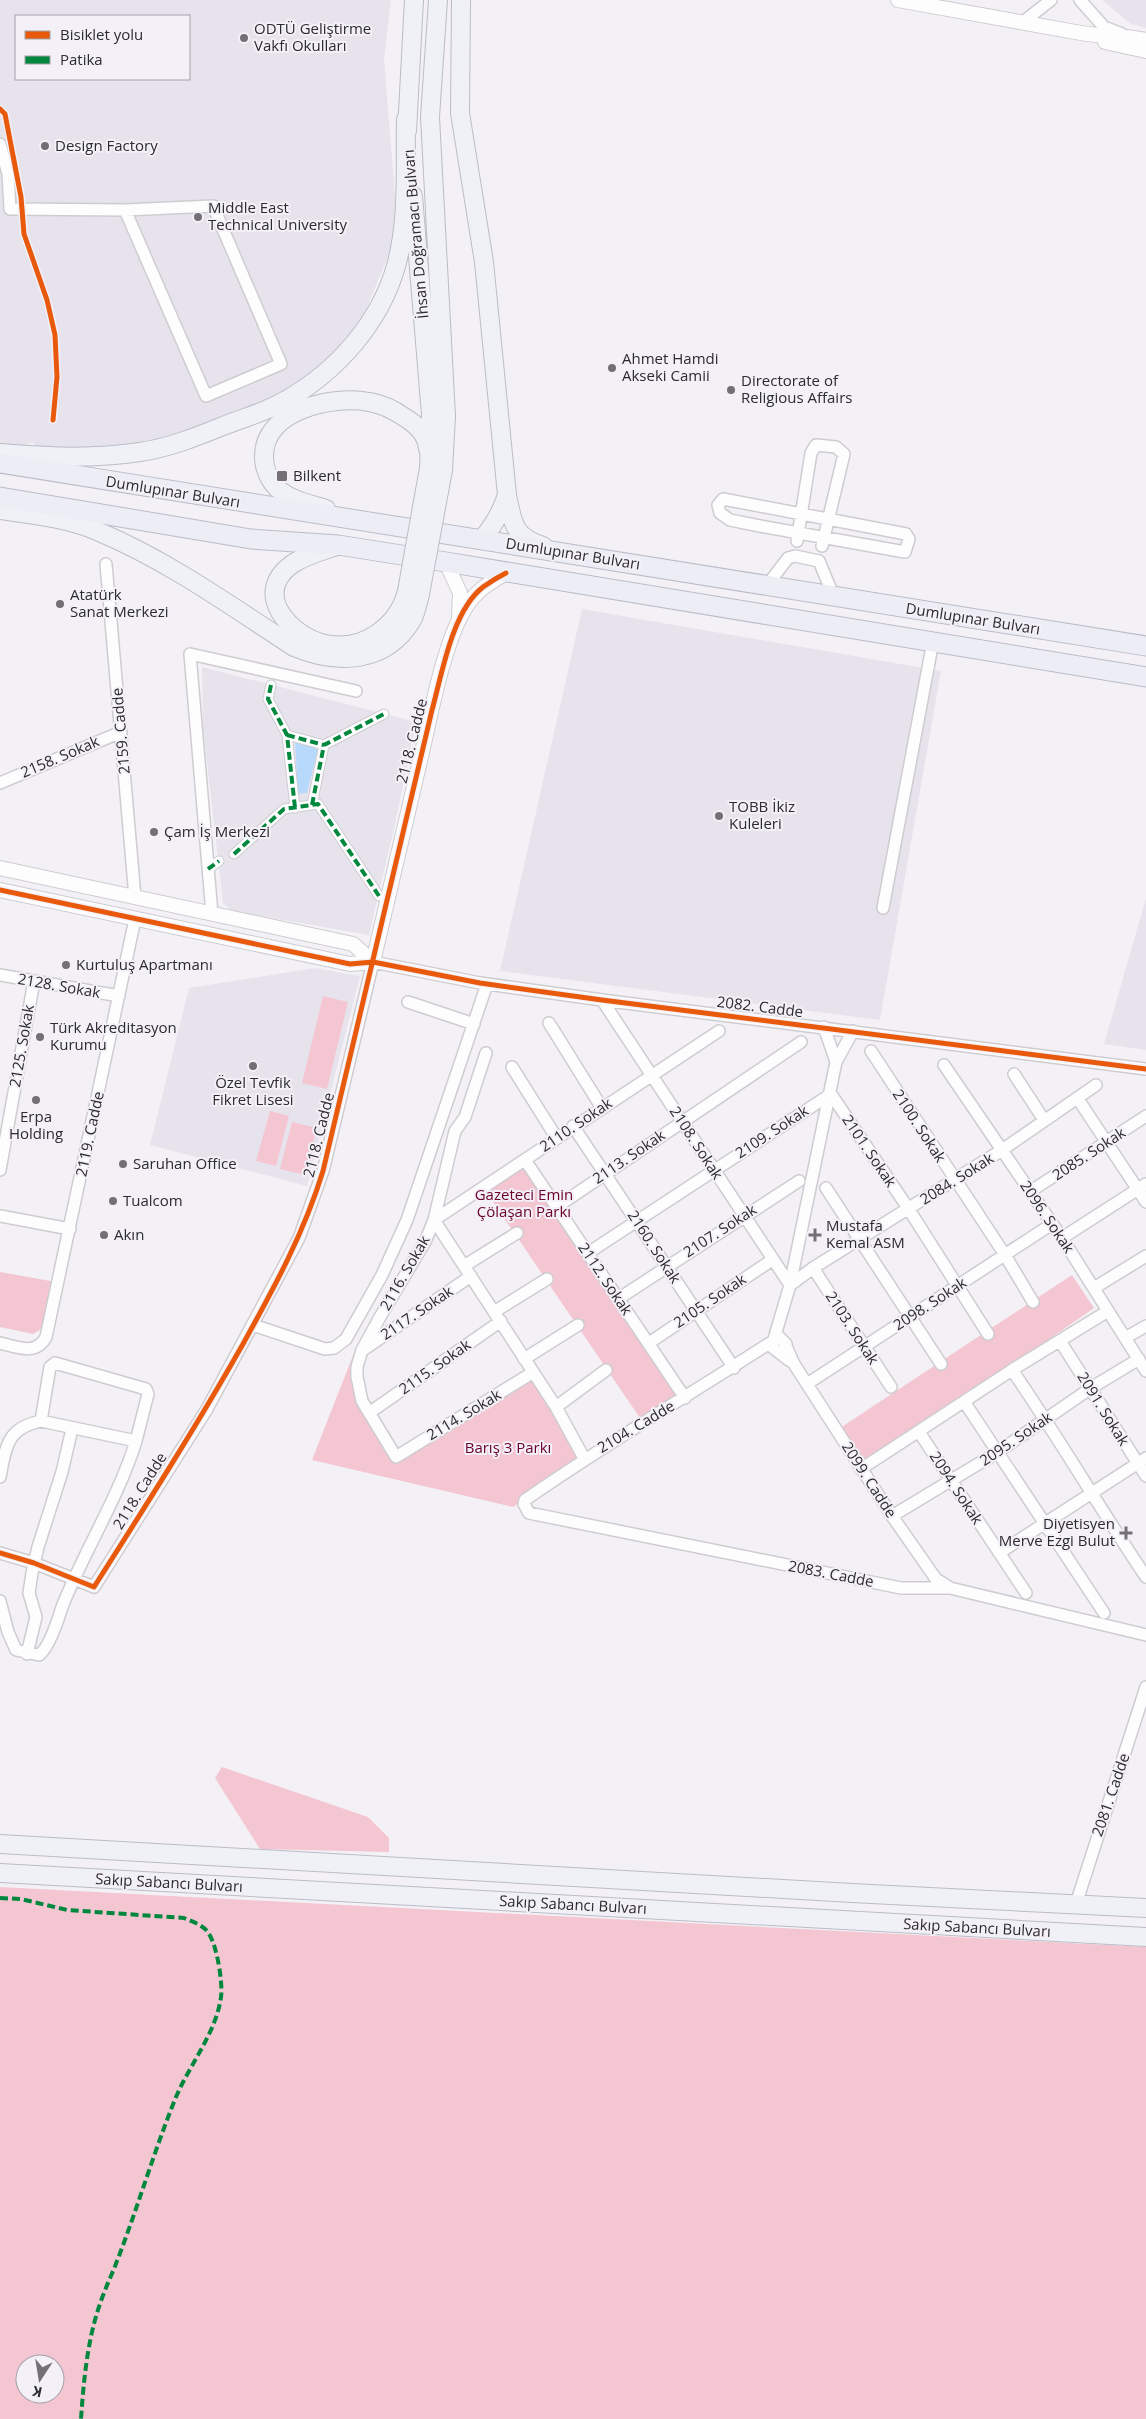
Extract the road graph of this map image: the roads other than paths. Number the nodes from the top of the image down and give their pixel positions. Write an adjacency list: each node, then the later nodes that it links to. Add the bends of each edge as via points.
1 (414, 0): 12 (main road, İhsan Doğramacı Bulvarı)
2 (438, 0): 19 (main road, via 430,118 446,416)
3 (461, 0): 20 (main road, via 460,113 484,262)
4 (899, 0): 7 (street)
5 (1051, 0): 7 (street)
6 (1080, 0): 9 (street, via 1104,27)
7 (1023, 22): 8 (street)
8 (1081, 33): 9 (street); 11 (street, via 1095,40)
9 (1126, 36): 10 (street)
10 (1146, 40)
11 (1146, 51)
12 (406, 119): 17 (main road, via 402,240 395,268 375,313 350,349 323,375 276,405 189,440 141,452 76,458); 19 (main road, İhsan Doğramacı Bulvarı)
13 (0, 144): 15 (street, via 8,174)
14 (0, 192): 15 (street)
15 (10, 209): 16 (street)
16 (125, 210): 16 (street, via 213,206 281,364 206,396)
17 (0, 453)
18 (0, 463): 25 (highway, Dumlupınar Bulvarı)
19 (436, 469): 25 (main road, via 420,429 401,414 369,402 335,400 317,404 274,428 266,445 264,465 277,488 302,502); 35 (main road, bridge)
20 (507, 495): 27 (main road, via 502,512); 30 (main road, via 512,523 526,541)
21 (0, 497): 29 (highway, Dumlupınar Bulvarı, via 251,539)
22 (0, 510): 35 (main road, via 44,516 96,530 154,559 294,647 315,656 347,660 380,651 399,636 412,619)
23 (801, 514): 24 (street); 24 (street, via 811,452 816,446 836,447 844,454); 26 (street); 26 (street, via 723,500 718,505 720,513 730,520)
24 (828, 520): 28 (street); 28 (street, via 906,534 909,539 905,552)
25 (374, 523): 27 (highway, Dumlupınar Bulvarı)
26 (797, 536): 28 (street)
27 (481, 540): 30 (highway, Dumlupınar Bulvarı)
28 (823, 541)
29 (338, 546): 31 (highway, Dumlupınar Bulvarı); 35 (main road, via 296,562 276,585 274,601 281,617 294,628 325,644 349,645 377,635 394,621)
30 (570, 554): 34 (highway, Dumlupınar Bulvarı)
31 (446, 562): 33 (highway, Dumlupınar Bulvarı); 37 (street, via 460,593)
32 (106, 564): 46 (street, 2159. Cadde)
33 (506, 573): 37 (street, via 482,587); 38 (highway, Dumlupınar Bulvarı)
34 (768, 584): 36 (highway, Dumlupınar Bulvarı); 36 (street, via 788,558 795,555 819,560)
35 (413, 593)
36 (834, 597): 39 (highway, Dumlupınar Bulvarı)
37 (459, 621): 63 (street, 2118. Cadde, via 432,710)
38 (933, 641): 40 (highway, Dumlupınar Bulvarı); 59 (street)
39 (1146, 646)
40 (1108, 672): 41 (highway, Dumlupınar Bulvarı); 43 (highway, Dumlupınar Bulvarı)
41 (1146, 677)
42 (271, 685): 47 (street, via 268,698)
43 (1146, 686)
44 (356, 691): 55 (street, via 190,654)
45 (384, 714): 48 (street)
46 (121, 732): 49 (street, 2158. Sokak); 58 (street, 2159. Cadde)
47 (287, 735): 48 (street); 51 (street)
48 (324, 745): 50 (street)
49 (0, 783)
50 (312, 805): 51 (street); 57 (street, via 318,804)
51 (295, 808): 52 (street, via 284,809)
52 (234, 854)
53 (219, 861): 55 (street)
54 (0, 868): 58 (street)
55 (208, 869): 60 (street)
56 (0, 890): 61 (street)
57 (379, 896)
58 (136, 897): 60 (street); 61 (street)
59 (883, 908)
60 (212, 914): 62 (street); 63 (street, via 354,944)
61 (135, 919): 62 (street); 67 (street, 2119. Cadde)
62 (214, 936): 63 (street, via 350,964)
63 (373, 962): 66 (street, 2082. Cadde); 136 (street, 2118. Cadde, via 316,1192 299,1238)
64 (0, 975): 65 (street, 2128. Sokak)
65 (34, 981): 67 (street, 2128. Sokak); 88 (street, 2125. Sokak)
66 (487, 984): 68 (street, 2082. Cadde); 71 (street)
67 (119, 996): 114 (street, 2119. Cadde)
68 (602, 1000): 72 (street, 2082. Cadde); 83 (street, 2108. Sokak)
69 (408, 1002): 71 (street)
70 (549, 1023): 89 (street)
71 (474, 1024): 136 (street, via 407,1220 382,1275 346,1339 334,1348 325,1349)
72 (824, 1027): 74 (street, 2082. Cadde); 78 (street)
73 (719, 1030): 83 (street, 2110. Sokak)
74 (853, 1031): 78 (street); 81 (street, 2082. Cadde)
75 (801, 1042): 92 (street, 2113. Sokak)
76 (871, 1051): 102 (street, 2100. Sokak)
77 (486, 1053): 111 (street, 2116. Sokak, via 465,1117 455,1131)
78 (836, 1062): 85 (street)
79 (944, 1065): 96 (street, 2096. Sokak)
80 (512, 1067): 94 (street)
81 (1146, 1069)
82 (1014, 1074): 91 (street)
83 (651, 1076): 89 (street, 2110. Sokak); 92 (street, 2108. Sokak)
84 (1096, 1085): 86 (street, 2084. Sokak)
85 (830, 1094): 99 (street, 2109. Sokak); 108 (street, 2101. Sokak); 127 (street)
86 (1078, 1099): 91 (street, 2084. Sokak); 95 (street)
87 (0, 1100): 88 (street)
88 (12, 1102): 98 (street, 2125. Sokak)
89 (602, 1108): 93 (street, 2110. Sokak)
90 (1146, 1116): 95 (street, 2085. Sokak)
91 (1044, 1120): 96 (street, 2084. Sokak)
92 (682, 1122): 99 (street, 2108. Sokak); 100 (street, 2113. Sokak)
93 (573, 1126): 94 (street, 2110. Sokak); 100 (street, 2160. Sokak)
94 (556, 1137): 97 (street, 2110. Sokak)
95 (1107, 1142): 103 (street); 105 (street, 2085. Sokak)
96 (1002, 1150): 102 (street, 2084. Sokak); 105 (street, 2096. Sokak)
97 (525, 1160): 107 (street, 2112. Sokak); 111 (street, 2110. Sokak)
98 (0, 1170)
99 (714, 1170): 110 (street, 2108. Sokak); 112 (street, 2109. Sokak)
100 (606, 1173): 107 (street, 2113. Sokak); 112 (street, 2160. Sokak)
101 (798, 1181): 110 (street, 2107. Sokak)
102 (955, 1181): 108 (street, 2084. Sokak); 119 (street, 2100. Sokak)
103 (1142, 1186): 106 (street); 116 (street)
104 (826, 1188): 117 (street)
105 (1031, 1191): 113 (street, 2096. Sokak)
106 (1146, 1202)
107 (558, 1206): 118 (street, 2112. Sokak)
108 (908, 1208): 117 (street, 2084. Sokak); 128 (street, 2101. Sokak)
109 (0, 1216): 114 (street)
110 (743, 1216): 121 (street, 2108. Sokak); 123 (street, 2107. Sokak)
111 (434, 1220): 122 (street); 146 (street, 2116. Sokak, via 425,1242)
112 (637, 1221): 118 (street, 2109. Sokak); 123 (street, 2160. Sokak)
113 (1052, 1224): 116 (street, 2096. Sokak); 119 (street, 2098. Sokak)
114 (70, 1229): 143 (street, 2119. Cadde, via 43,1342 27,1350)
115 (517, 1233): 122 (street)
116 (1062, 1238): 129 (street, 2096. Sokak)
117 (860, 1239): 124 (street, 2084. Sokak); 135 (street)
118 (588, 1253): 130 (street, 2112. Sokak)
119 (1005, 1255): 128 (street, 2098. Sokak); 131 (street, 2100. Sokak)
120 (1146, 1256): 129 (street)
121 (772, 1260): 127 (street, 2108. Sokak); 132 (street, 2105. Sokak)
122 (464, 1266): 125 (street)
123 (667, 1266): 130 (street, 2107. Sokak); 132 (street, 2160. Sokak)
124 (813, 1268): 127 (street, 2084. Sokak); 145 (street, 2103. Sokak)
125 (472, 1276): 134 (street); 146 (street, 2117. Sokak)
126 (547, 1279): 134 (street)
127 (790, 1285): 144 (street)
128 (958, 1285): 135 (street, 2098. Sokak); 139 (street, 2101. Sokak)
129 (1094, 1288): 133 (street, 2096. Sokak)
130 (618, 1299): 141 (street, 2112. Sokak)
131 (1033, 1302)
132 (695, 1311): 141 (street, 2105. Sokak); 150 (street, 2160. Sokak)
133 (1108, 1311): 140 (street, 2096. Sokak); 142 (street)
134 (497, 1316): 147 (street); 161 (street, 2115. Sokak)
135 (911, 1316): 145 (street, 2098. Sokak); 149 (street)
136 (253, 1325): 183 (street, 2118. Cadde, via 206,1409 94,1587)
137 (578, 1325): 147 (street)
138 (1146, 1326): 140 (street)
139 (988, 1334)
140 (1125, 1338): 148 (street, 2096. Sokak)
141 (649, 1342): 158 (street, 2112. Sokak)
142 (1060, 1342): 152 (street); 157 (street, 2091. Sokak)
143 (0, 1343)
144 (779, 1345): 150 (street, 2104. Cadde, via 749,1356); 155 (street, 2099. Cadde)
145 (863, 1346): 155 (street, 2098. Sokak); 156 (street, 2103. Sokak)
146 (362, 1350): 161 (street, 2116. Sokak, via 357,1377 362,1401)
147 (524, 1359): 154 (street)
148 (1139, 1360): 153 (street, 2096. Sokak); 157 (street, 2095. Sokak)
149 (941, 1364)
150 (734, 1368): 158 (street, 2104. Cadde)
151 (606, 1370): 160 (street)
152 (1012, 1370): 159 (street); 162 (street)
153 (1146, 1371)
154 (532, 1373): 160 (street); 168 (street, 2114. Sokak)
155 (807, 1384): 171 (street, 2099. Cadde)
156 (891, 1387)
157 (1091, 1388): 162 (street, 2095. Sokak); 170 (street, 2091. Sokak)
158 (685, 1398): 169 (street, 2104. Cadde)
159 (965, 1403): 165 (street); 167 (street)
160 (556, 1407): 169 (street)
161 (369, 1413): 168 (street, 2116. Sokak)
162 (1046, 1419): 167 (street, 2095. Sokak); 175 (street)
163 (41, 1421): 164 (street); 166 (street, via 50,1367 55,1363 146,1388 148,1394); 173 (street, via 15,1431 7,1442)
164 (72, 1429): 166 (street); 181 (street)
165 (919, 1432): 171 (street); 174 (street, 2094. Sokak)
166 (136, 1441): 183 (street, via 129,1464)
167 (998, 1452): 174 (street, 2095. Sokak); 178 (street)
168 (396, 1457)
169 (584, 1458): 176 (street, 2104. Cadde)
170 (1142, 1461): 172 (street, 2091. Sokak); 175 (street)
171 (861, 1469): 177 (street, 2099. Cadde)
172 (1146, 1476)
173 (0, 1477)
174 (951, 1482): 177 (street, 2095. Sokak); 180 (street, 2094. Sokak)
175 (1091, 1494): 178 (street); 182 (street)
176 (525, 1500): 184 (street, 2083. Cadde, via 529,1513 901,1588)
177 (892, 1516): 184 (street, 2099. Cadde, via 936,1579)
178 (1044, 1525): 180 (street); 187 (street)
179 (0, 1553): 181 (street)
180 (999, 1553): 185 (street, 2094. Sokak)
181 (34, 1563): 183 (street); 189 (street, via 30,1594 36,1617)
182 (1146, 1577)
183 (74, 1579): 189 (street, via 42,1653)
184 (950, 1588): 188 (street, 2083. Cadde)
185 (1026, 1593)
186 (0, 1601): 189 (street, via 16,1650)
187 (1104, 1613)
188 (1146, 1635)
189 (28, 1654)
190 (1146, 1687): 193 (street, 2081. Cadde)
191 (0, 1844): 193 (main road, Sakıp Sabancı Bulvarı)
192 (0, 1873): 195 (main road, Sakıp Sabancı Bulvarı)
193 (1076, 1904): 194 (main road, Sakıp Sabancı Bulvarı)
194 (1146, 1908)
195 (1146, 1937)

